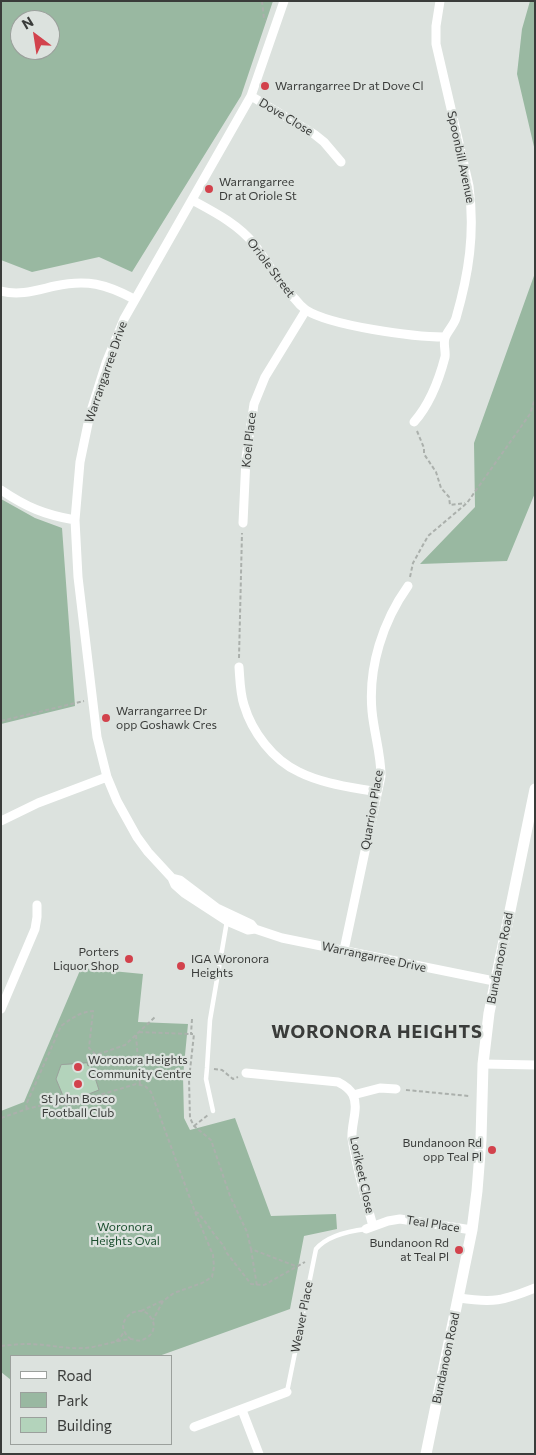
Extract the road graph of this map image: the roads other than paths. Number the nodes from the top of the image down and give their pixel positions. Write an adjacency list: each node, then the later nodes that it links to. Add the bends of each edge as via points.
1 (284, 1): 3 (street, Warrangarree Drive)
2 (440, 1): 9 (street, Spoonbill Avenue, via 436,44 469,186 472,223 464,289 454,322)
3 (251, 96): 4 (street, Dove Close, via 314,134); 5 (street, Warrangarree Drive)
4 (341, 162)
5 (192, 200): 7 (street, Warrangarree Drive); 8 (street, Oriole Street, via 245,234 278,281)
6 (1, 291): 7 (street, via 28,293 65,284 88,283 114,288)
7 (134, 298): 12 (street, Warrangarree Drive, via 109,355 90,414 80,462)
8 (306, 310): 9 (street, Oriole Street, via 361,327); 13 (street, Koel Place, via 265,377 254,404 246,458)
9 (444, 337): 10 (street, Spoonbill Avenue, via 445,356 430,399)
10 (414, 422)
11 (1, 490): 12 (street, via 31,508)
12 (75, 520): 16 (street, Warrangarree Drive, via 78,577 97,737)
13 (244, 523)
14 (408, 586): 18 (street, Quarrion Place, via 391,614 374,670 372,710 381,764)
15 (240, 667): 18 (street, via 244,706 254,729 273,752 297,772)
16 (108, 777): 19 (street, via 38,803); 21 (street, Warrangarree Drive, via 137,837 154,858 172,878 180,880)
17 (535, 789): 23 (street, Bundanoon Road)
18 (377, 792): 22 (street, Quarrion Place)
19 (1, 821)
20 (37, 906): 25 (street, via 35,929)
21 (229, 918): 22 (street, Warrangarree Drive, via 282,938); 32 (lane, via 210,1020 206,1079)
22 (344, 950): 23 (street, Warrangarree Drive)
23 (494, 981): 27 (street, Bundanoon Road)
24 (1, 985): 25 (street)
25 (10, 989): 26 (street)
26 (1, 1009)
27 (483, 1064): 28 (street); 34 (street, Bundanoon Road, via 478,1191)
28 (535, 1065)
29 (246, 1073): 31 (street, via 338,1082)
30 (396, 1089): 31 (street, via 380,1088)
31 (353, 1095): 33 (street, Lorikeet Close, via 352,1137)
32 (213, 1111)
33 (370, 1227): 34 (street, Teal Place, via 406,1219); 37 (lane, Weaver Place, via 327,1240 316,1249)
34 (472, 1230): 36 (street, Bundanoon Road)
35 (535, 1288): 36 (street, via 511,1298 492,1301)
36 (459, 1298): 41 (street, Bundanoon Road)
37 (287, 1392): 38 (street, Weaver Place)
38 (242, 1410): 39 (street, Weaver Place); 40 (street)
39 (194, 1427)
40 (259, 1454)
41 (426, 1454)

